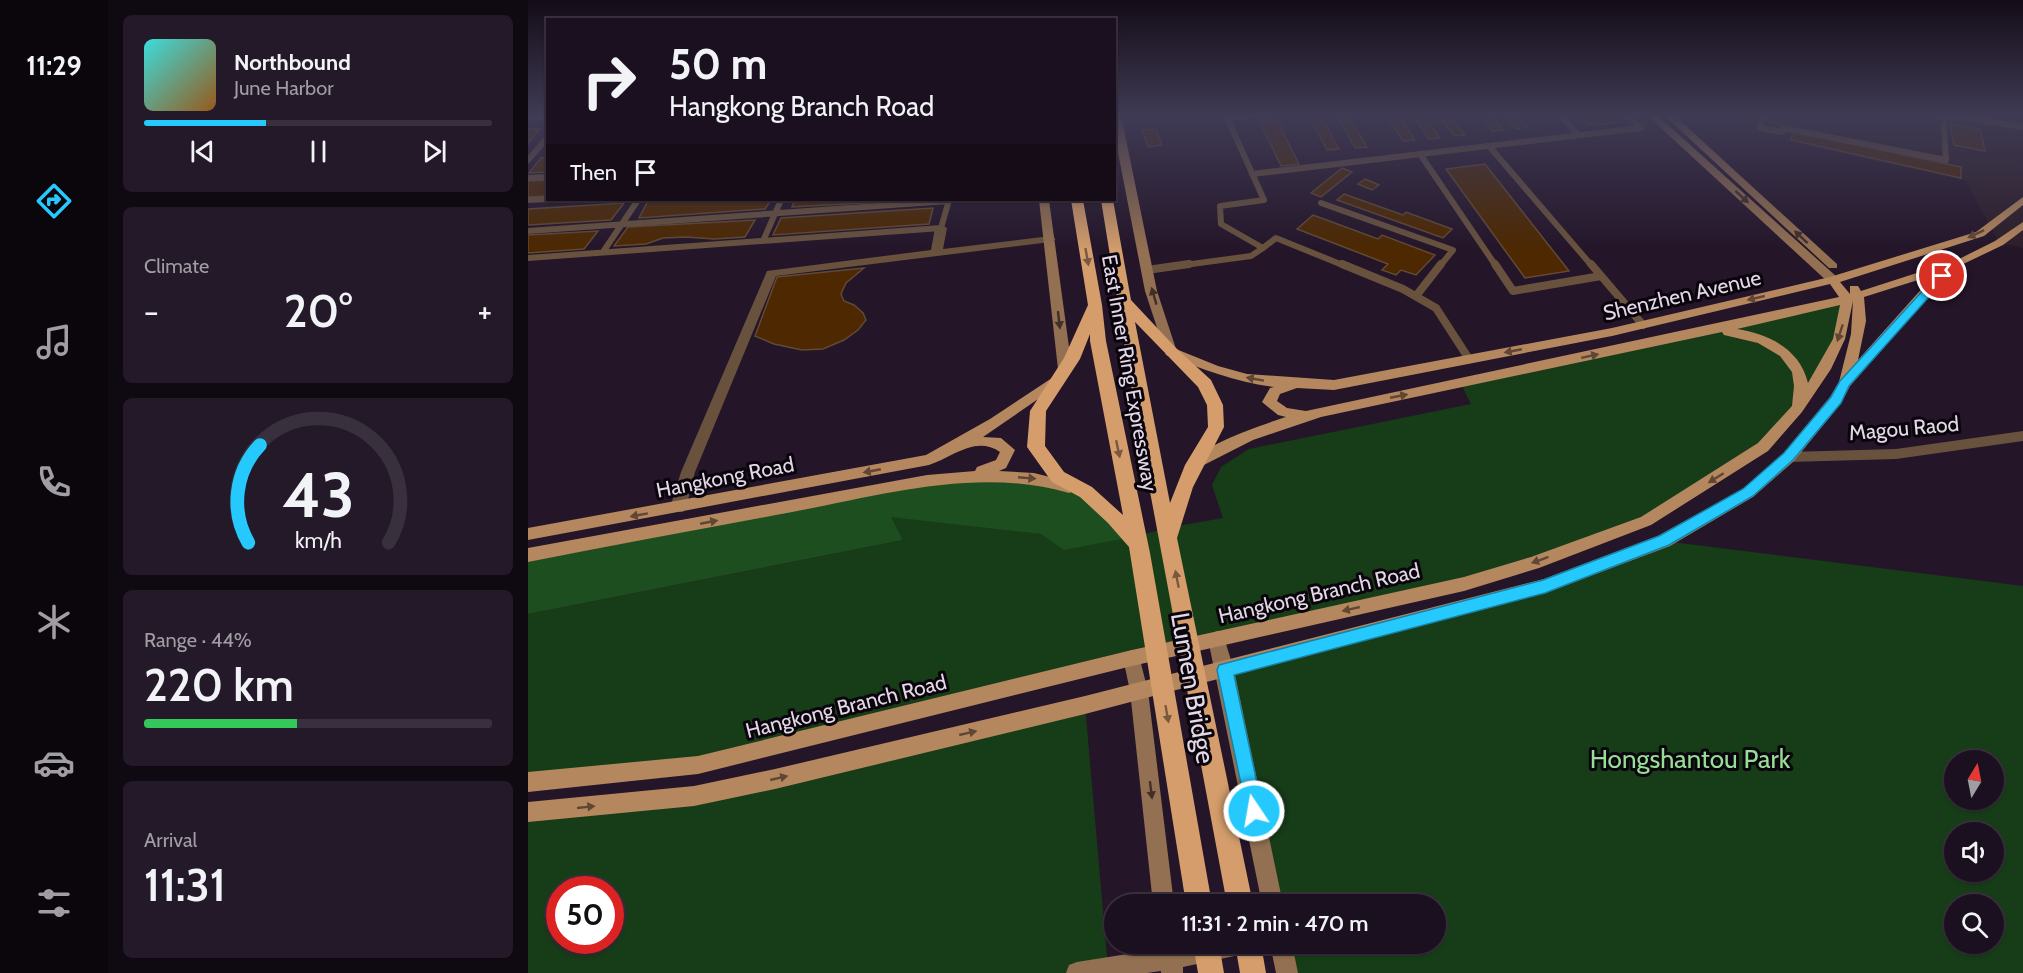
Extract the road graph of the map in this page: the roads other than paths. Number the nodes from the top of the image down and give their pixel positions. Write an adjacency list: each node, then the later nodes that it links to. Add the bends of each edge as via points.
1 (1125, 160): 34 (street)
2 (1246, 160): 8 (lane)
3 (1366, 160): 8 (lane)
4 (1424, 160): 35 (lane, via 1513,291)
5 (1501, 160): 35 (lane)
6 (1704, 160): 36 (street, one-way to 36)
7 (1716, 160): 36 (street, one-way to 7)
8 (1252, 174): 29 (lane, via 1264,200 1220,206 1221,224)
9 (546, 177): 10 (lane)
10 (528, 178)
11 (546, 199): 12 (lane)
12 (528, 200)
13 (2023, 200): 36 (main road, Shenzhen Avenue, one-way to 36, via 1980,234)
14 (637, 201): 23 (lane)
15 (781, 201): 22 (lane)
16 (936, 201): 22 (lane)
17 (948, 201): 25 (lane)
18 (1044, 201): 27 (street)
19 (1077, 201): 40 (highway, East Inner Ring Expressway, one-way to 40)
20 (1107, 201): 39 (highway, East Inner Ring Expressway)
21 (1322, 203): 37 (lane, via 1453,250)
22 (775, 214): 23 (lane); 28 (lane)
23 (622, 224): 26 (lane); 30 (lane)
24 (2023, 225): 33 (main road, Shenzhen Avenue, via 1999,243)
25 (941, 228): 28 (lane); 31 (street)
26 (528, 231)
27 (1050, 239): 31 (street); 45 (street, one-way to 45)
28 (764, 241): 30 (lane)
29 (1263, 248): 34 (lane, via 1251,256); 37 (lane, via 1276,238)
30 (603, 252): 32 (lane)
31 (936, 253): 56 (street, via 771,273 688,472)
32 (528, 258)
33 (1953, 265): 38 (main road, Shenzhen Avenue); 47 (main road)
34 (1147, 270): 43 (street, one-way to 34)
35 (1601, 276): 41 (lane)
36 (1839, 278): 38 (main road); 41 (main road, Shenzhen Avenue, one-way to 41)
37 (1416, 296): 44 (lane, via 1436,308)
38 (1853, 297): 42 (main road, Shenzhen Avenue); 47 (main road, via 1860,320); 48 (main road, Hangkong Branch Road, one-way to 48, via 1839,339)
39 (1126, 303): 43 (highway); 58 (highway, East Inner Ring Expressway)
40 (1095, 305): 45 (highway, via 1072,359); 59 (highway, East Inner Ring Expressway, one-way to 59, via 1098,341)
41 (1643, 325): 44 (main road, Shenzhen Avenue, one-way to 44)
42 (1701, 332): 48 (main road, via 1744,332 1782,352 1795,364 1801,383); 49 (main road, Shenzhen Avenue, one-way to 42)
43 (1171, 352): 46 (main road, Shenzhen Avenue, one-way to 43, via 1220,372); 53 (highway, via 1205,384 1215,405 1216,428)
44 (1469, 359): 46 (main road, Shenzhen Avenue, via 1334,385)
45 (1061, 374): 51 (main road, Hangkong Road, via 1019,409); 55 (highway, via 1038,411 1036,447 1058,477)
46 (1298, 384): 49 (main road, via 1275,392 1269,402 1283,412)
47 (1844, 384): 52 (main road, via 1836,400)
48 (1797, 409): 61 (main road, Hangkong Branch Road, one-way to 61, via 1763,447 1646,521 1464,584)
49 (1307, 415): 53 (main road, Shenzhen Avenue, via 1279,422 1222,447)
50 (2023, 436): 52 (street, Magou Raod, via 1896,454)
51 (964, 442): 54 (main road, via 996,442 1008,450 1001,464); 56 (main road, Hangkong Road, one-way to 56, via 929,460)
52 (1789, 457): 63 (main road, via 1748,493 1664,541 1545,586)
53 (1194, 465): 58 (highway, via 1184,487)
54 (968, 477): 55 (main road, one-way to 55, via 991,474 1047,479); 60 (main road, Hangkong Road, one-way to 54, via 927,481)
55 (1086, 492): 59 (highway, via 1115,518)
56 (678, 508): 57 (main road, Hangkong Road, one-way to 57)
57 (528, 534)
58 (1170, 542): 69 (highway, Lumen Bridge, one-way to 58)
59 (1139, 549): 68 (highway, Lumen Bridge, one-way to 68)
60 (528, 555)
61 (1216, 639): 62 (main road, Hangkong Branch Road); 63 (street)
62 (1132, 658): 64 (street); 65 (main road, Hangkong Branch Road, via 698,765)
63 (1225, 670): 64 (main road); 70 (street)
64 (1138, 691): 66 (main road, one-way to 64, via 693,796); 67 (street, one-way to 67)
65 (528, 782)
66 (528, 812)
67 (1163, 894)
68 (1197, 894)
69 (1238, 894)
70 (1271, 894)
71 (1190, 954): 75 (street)
72 (1207, 954): 77 (highway)
73 (1250, 954): 78 (highway)
74 (1283, 954): 79 (street)
75 (1171, 958): 76 (street)
76 (1077, 973)
77 (1210, 973)
78 (1253, 973)
79 (1287, 973)

